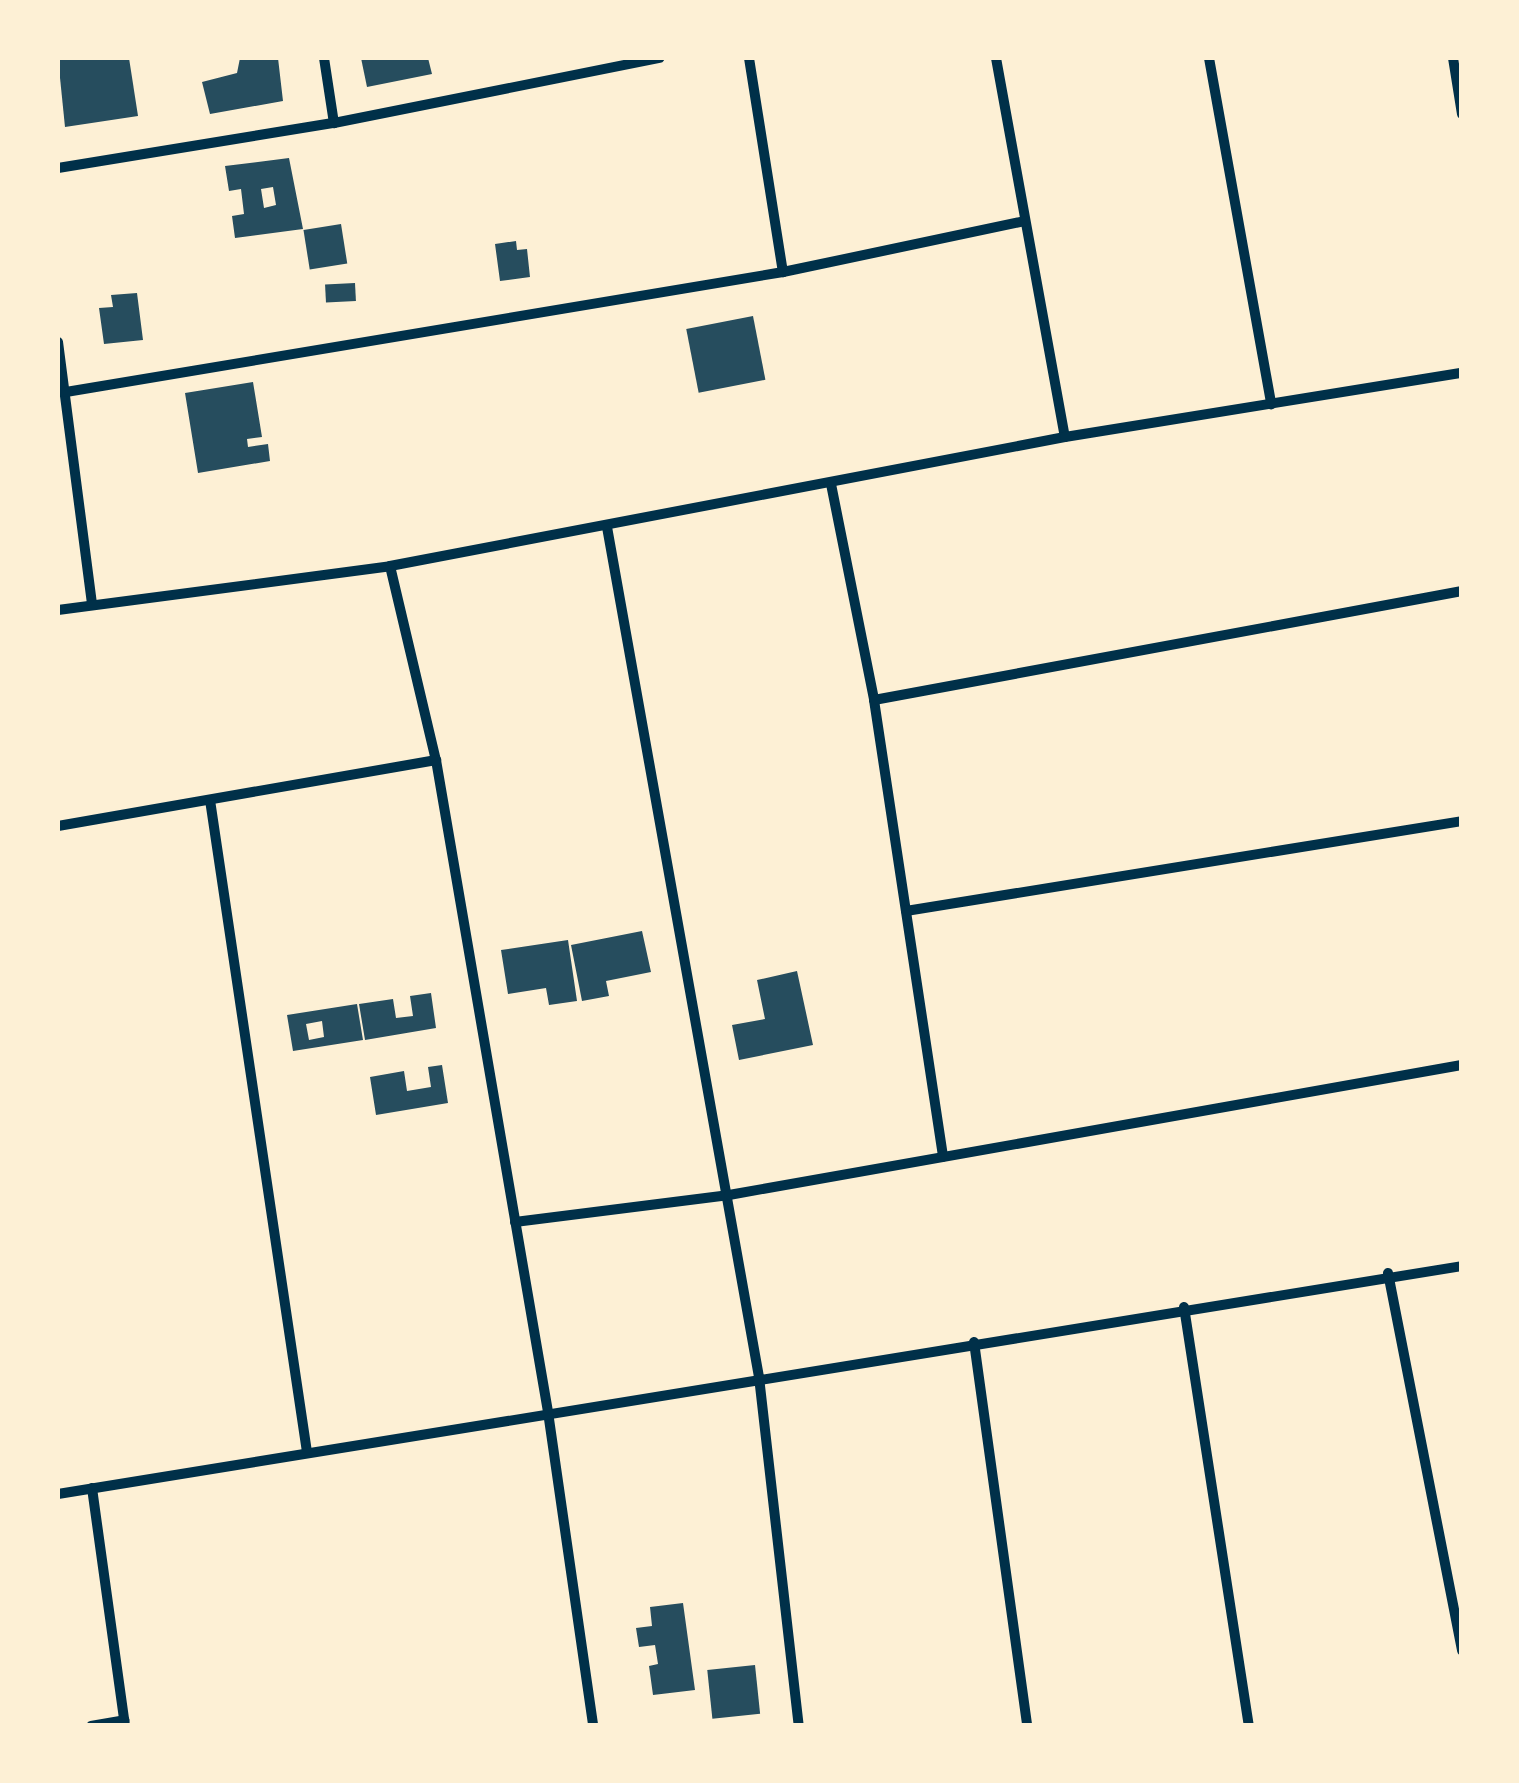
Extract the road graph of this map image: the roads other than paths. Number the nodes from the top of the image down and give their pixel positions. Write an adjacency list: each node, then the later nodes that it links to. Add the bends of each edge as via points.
1 (324, 58): 8 (street)
2 (660, 58): 8 (street)
3 (749, 58): 11 (street)
4 (996, 58): 10 (street)
5 (1209, 58): 15 (street)
6 (1452, 58): 7 (street)
7 (1462, 114)
8 (334, 123): 9 (street)
9 (58, 168)
10 (1025, 221): 11 (street); 16 (street)
11 (784, 272): 14 (street)
12 (58, 342): 14 (street)
13 (1462, 373): 15 (street)
14 (66, 392): 21 (street)
15 (1271, 404): 16 (street)
16 (1065, 437): 17 (street)
17 (831, 484): 18 (street); 23 (street)
18 (607, 526): 19 (street); 31 (street)
19 (390, 566): 21 (street); 24 (street)
20 (1462, 591): 23 (street)
21 (92, 606): 22 (street)
22 (58, 610)
23 (874, 700): 28 (street)
24 (436, 760): 25 (street); 32 (street)
25 (210, 800): 27 (street); 39 (street)
26 (1462, 821): 28 (street)
27 (58, 826)
28 (906, 911): 30 (street)
29 (1462, 1065): 30 (street)
30 (943, 1157): 31 (street)
31 (729, 1195): 32 (street); 37 (street)
32 (515, 1222): 38 (street)
33 (1462, 1266): 34 (street)
34 (1388, 1273): 35 (street); 42 (street)
35 (1184, 1307): 36 (street); 48 (street)
36 (974, 1342): 37 (street); 47 (street)
37 (759, 1377): 38 (street); 46 (street)
38 (548, 1412): 39 (street); 45 (street)
39 (307, 1452): 40 (street)
40 (92, 1488): 41 (street); 43 (street)
41 (58, 1494)
42 (1462, 1651)
43 (124, 1723): 44 (street)
44 (91, 1726)
45 (592, 1726)
46 (799, 1726)
47 (1027, 1726)
48 (1249, 1726)

